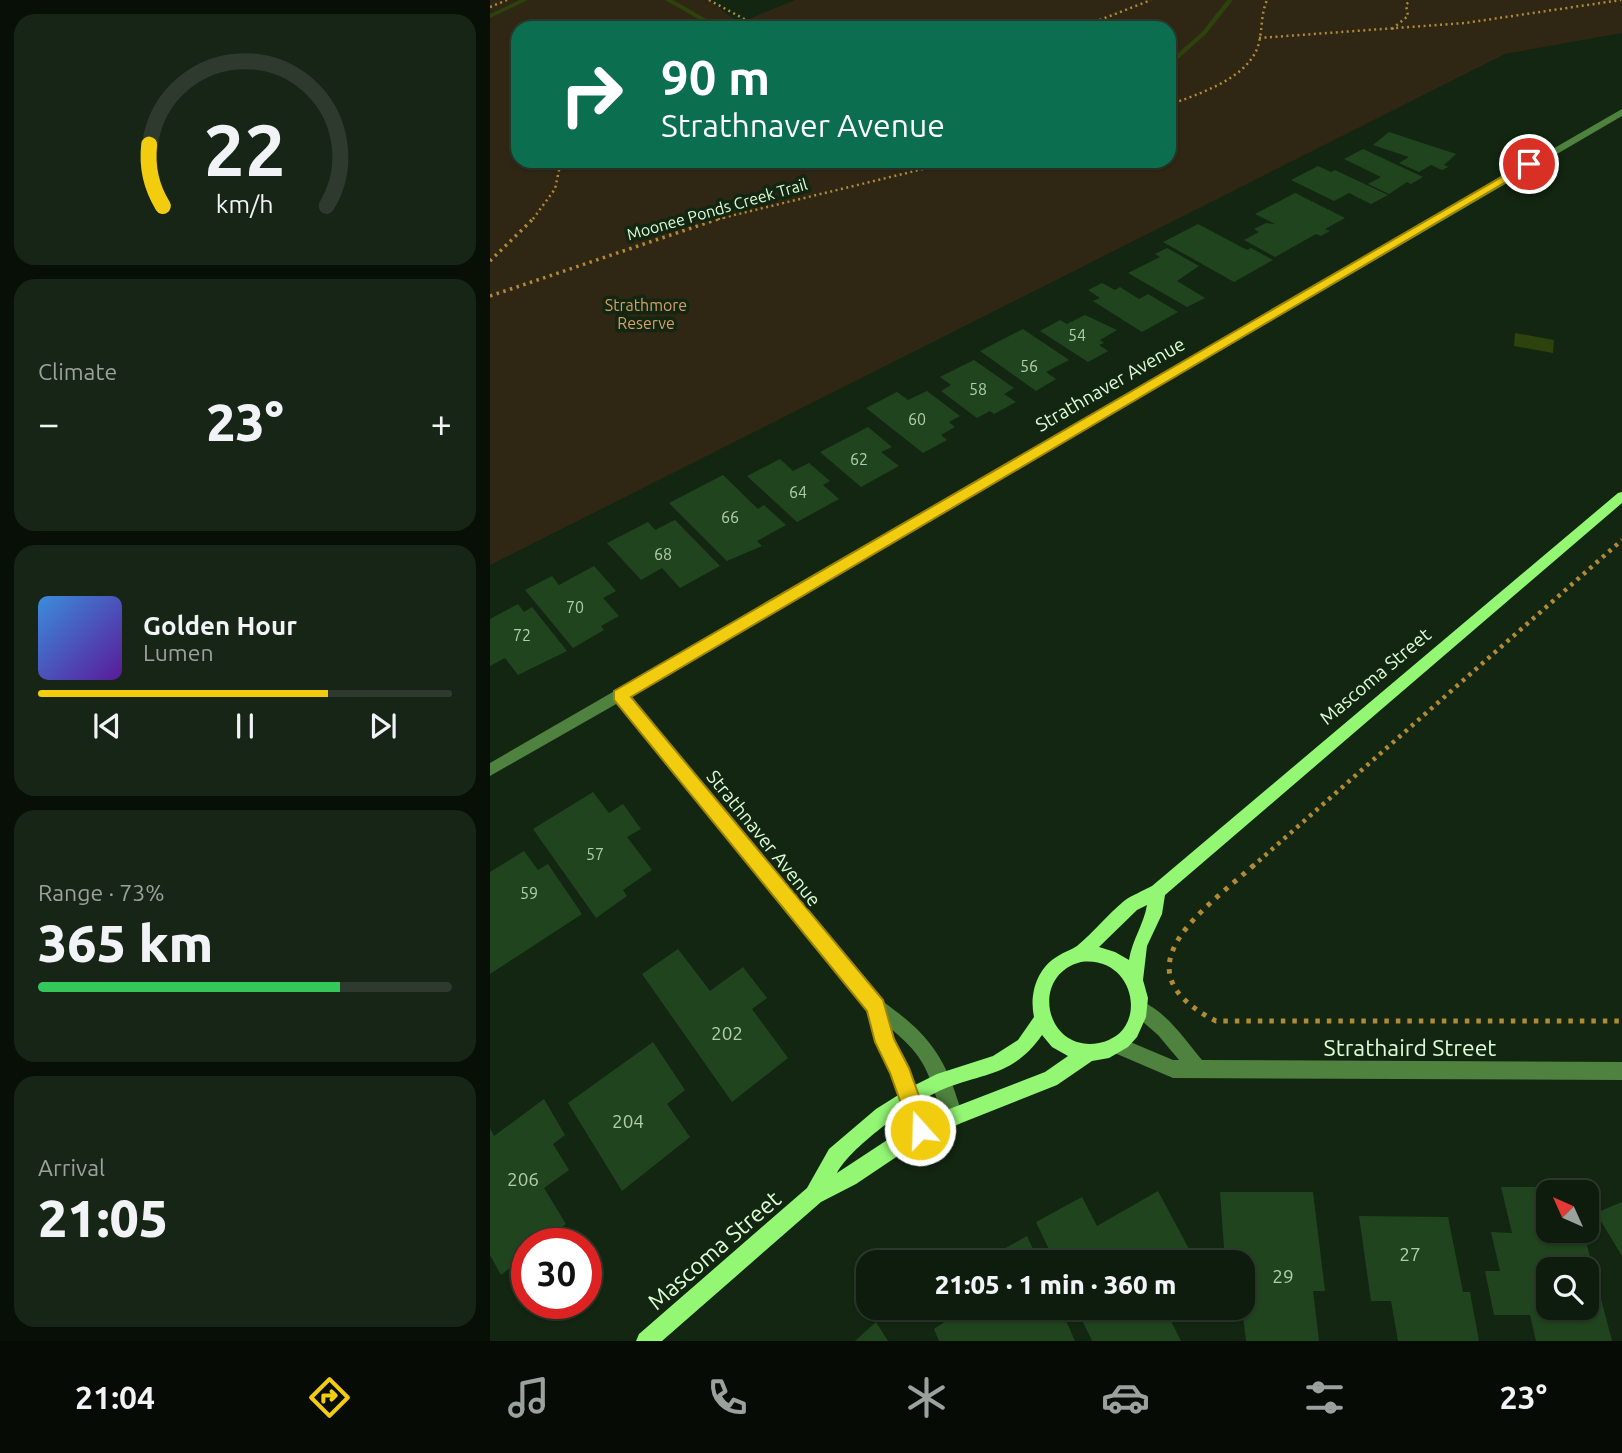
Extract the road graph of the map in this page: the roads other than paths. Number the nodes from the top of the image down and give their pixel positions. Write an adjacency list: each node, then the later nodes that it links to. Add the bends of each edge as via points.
1 (1622, 112): 3 (street, Strathnaver Avenue)
2 (1622, 496): 5 (main road, Mascoma Street)
3 (620, 695): 4 (street, Strathnaver Avenue); 8 (street, Strathnaver Avenue)
4 (490, 770)
5 (1158, 891): 6 (main road, Mascoma Street, via 1131,905); 7 (main road, via 1154,914 1139,946)
6 (1079, 955): 7 (main road, via 1111,960); 10 (main road, via 1065,960 1045,978 1040,992)
7 (1135, 981): 9 (main road)
8 (876, 1007): 15 (street, Strathnaver Avenue, via 911,1031 934,1058); 16 (street, Strathnaver Avenue)
9 (1141, 1009): 11 (main road, via 1128,1036); 13 (street)
10 (1042, 1020): 12 (main road, via 1061,1043); 15 (main road, Mascoma Street, via 1024,1046 997,1064)
11 (1116, 1045): 12 (main road); 13 (street, Strathaird Street, via 1173,1069)
12 (1090, 1052): 17 (main road, Mascoma Street, via 1051,1079)
13 (1198, 1069): 14 (street, Strathaird Street)
14 (1622, 1071)
15 (943, 1080): 16 (main road, Mascoma Street); 17 (street, Strathnaver Avenue)
16 (909, 1098): 18 (street, Strathnaver Avenue); 19 (main road, Mascoma Street, via 836,1156)
17 (953, 1117): 18 (main road, Mascoma Street)
18 (920, 1130): 19 (main road, Mascoma Street)
19 (814, 1195): 20 (main road, Mascoma Street)
20 (646, 1341)

